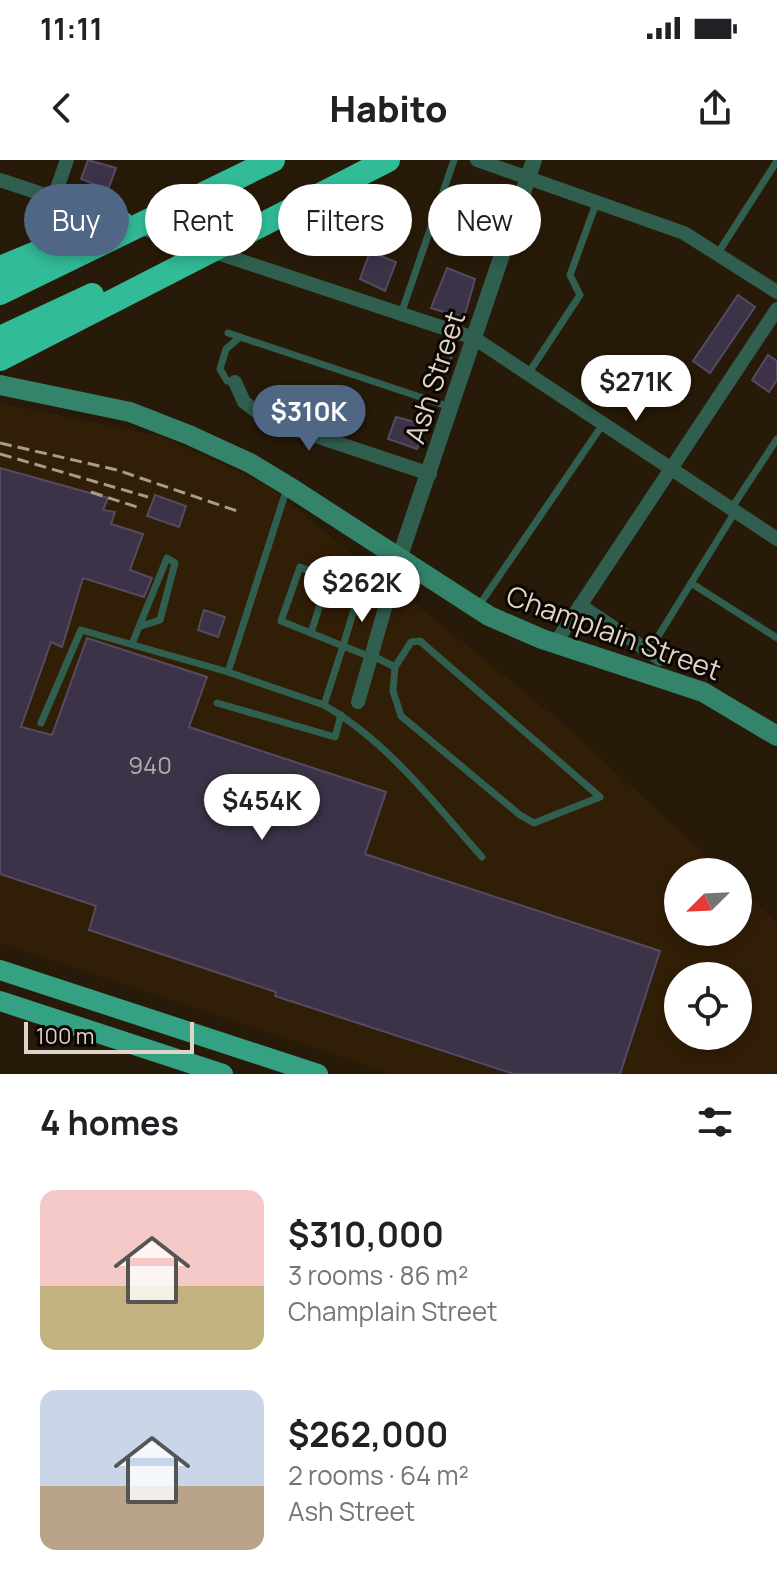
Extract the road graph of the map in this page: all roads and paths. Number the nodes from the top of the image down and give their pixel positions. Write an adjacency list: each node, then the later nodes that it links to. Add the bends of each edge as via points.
1 (67, 160): 11 (street)
2 (273, 160): 12 (highway)
3 (378, 160): 26 (highway)
4 (388, 160): 28 (highway)
5 (454, 160): 23 (lane)
6 (477, 160): 9 (street)
7 (534, 160): 9 (street, Ash Street)
8 (777, 161): 18 (lane)
9 (529, 178): 14 (street); 27 (street, Ash Street)
10 (0, 180): 13 (street)
11 (59, 184)
12 (224, 184)
13 (24, 188)
14 (597, 201): 18 (street, via 684,233); 29 (lane, via 570,275 580,295)
15 (145, 220): 19 (highway, via 101,226)
16 (129, 222): 23 (street)
17 (145, 222): 21 (highway)
18 (717, 255): 20 (street)
19 (0, 268)
20 (777, 292)
21 (0, 293)
22 (777, 309): 35 (street)
23 (401, 314): 27 (street)
24 (228, 333): 25 (lane)
25 (240, 337): 30 (lane, via 226,349 220,369 227,381); 32 (lane)
26 (0, 338)
27 (474, 338): 29 (street); 32 (street, Ash Street)
28 (0, 359)
29 (528, 374): 33 (street)
30 (235, 382): 36 (street, via 244,402 268,420)
31 (0, 385): 37 (main road, Champlain Street, via 130,412 226,452)
32 (452, 408): 36 (street, Ash Street)
33 (603, 424): 35 (street); 44 (lane)
34 (777, 439): 38 (lane)
35 (670, 469): 38 (street); 43 (street)
36 (430, 474): 40 (street, Ash Street)
37 (288, 486): 40 (main road, Champlain Street); 54 (lane)
38 (733, 510): 39 (street); 42 (lane)
39 (777, 539)
40 (400, 556): 44 (main road, Champlain Street); 52 (street, Ash Street)
41 (328, 579): 46 (lane); 46 (lane, via 300,567 281,621); 50 (lane, via 359,593)
42 (691, 583): 47 (lane); 51 (lane)
43 (580, 605): 48 (street); 51 (street, Champlain Street)
44 (477, 609): 48 (main road, Champlain Street)
45 (141, 626): 45 (lane, via 143,622 167,558 175,563 174,572 160,620); 49 (lane)
46 (311, 633): 50 (lane)
47 (777, 638)
48 (556, 642): 60 (main road, Champlain Street, via 703,692)
49 (132, 644): 54 (lane); 59 (lane, via 81,630)
50 (343, 646): 52 (lane); 57 (lane)
51 (654, 655)
52 (373, 657): 53 (lane); 55 (street, Ash Street)
53 (395, 667): 53 (lane, via 393,691 401,716 520,815 534,823 600,797 420,641 411,642)
54 (228, 672): 57 (lane)
55 (358, 702)
56 (217, 703): 58 (lane, via 335,737)
57 (324, 705): 58 (lane)
58 (341, 715): 61 (lane, via 407,773)
59 (41, 723)
60 (777, 736)
61 (482, 857)
62 (0, 970): 65 (main road)
63 (0, 1001): 64 (main road)
64 (223, 1074)
65 (318, 1074)

